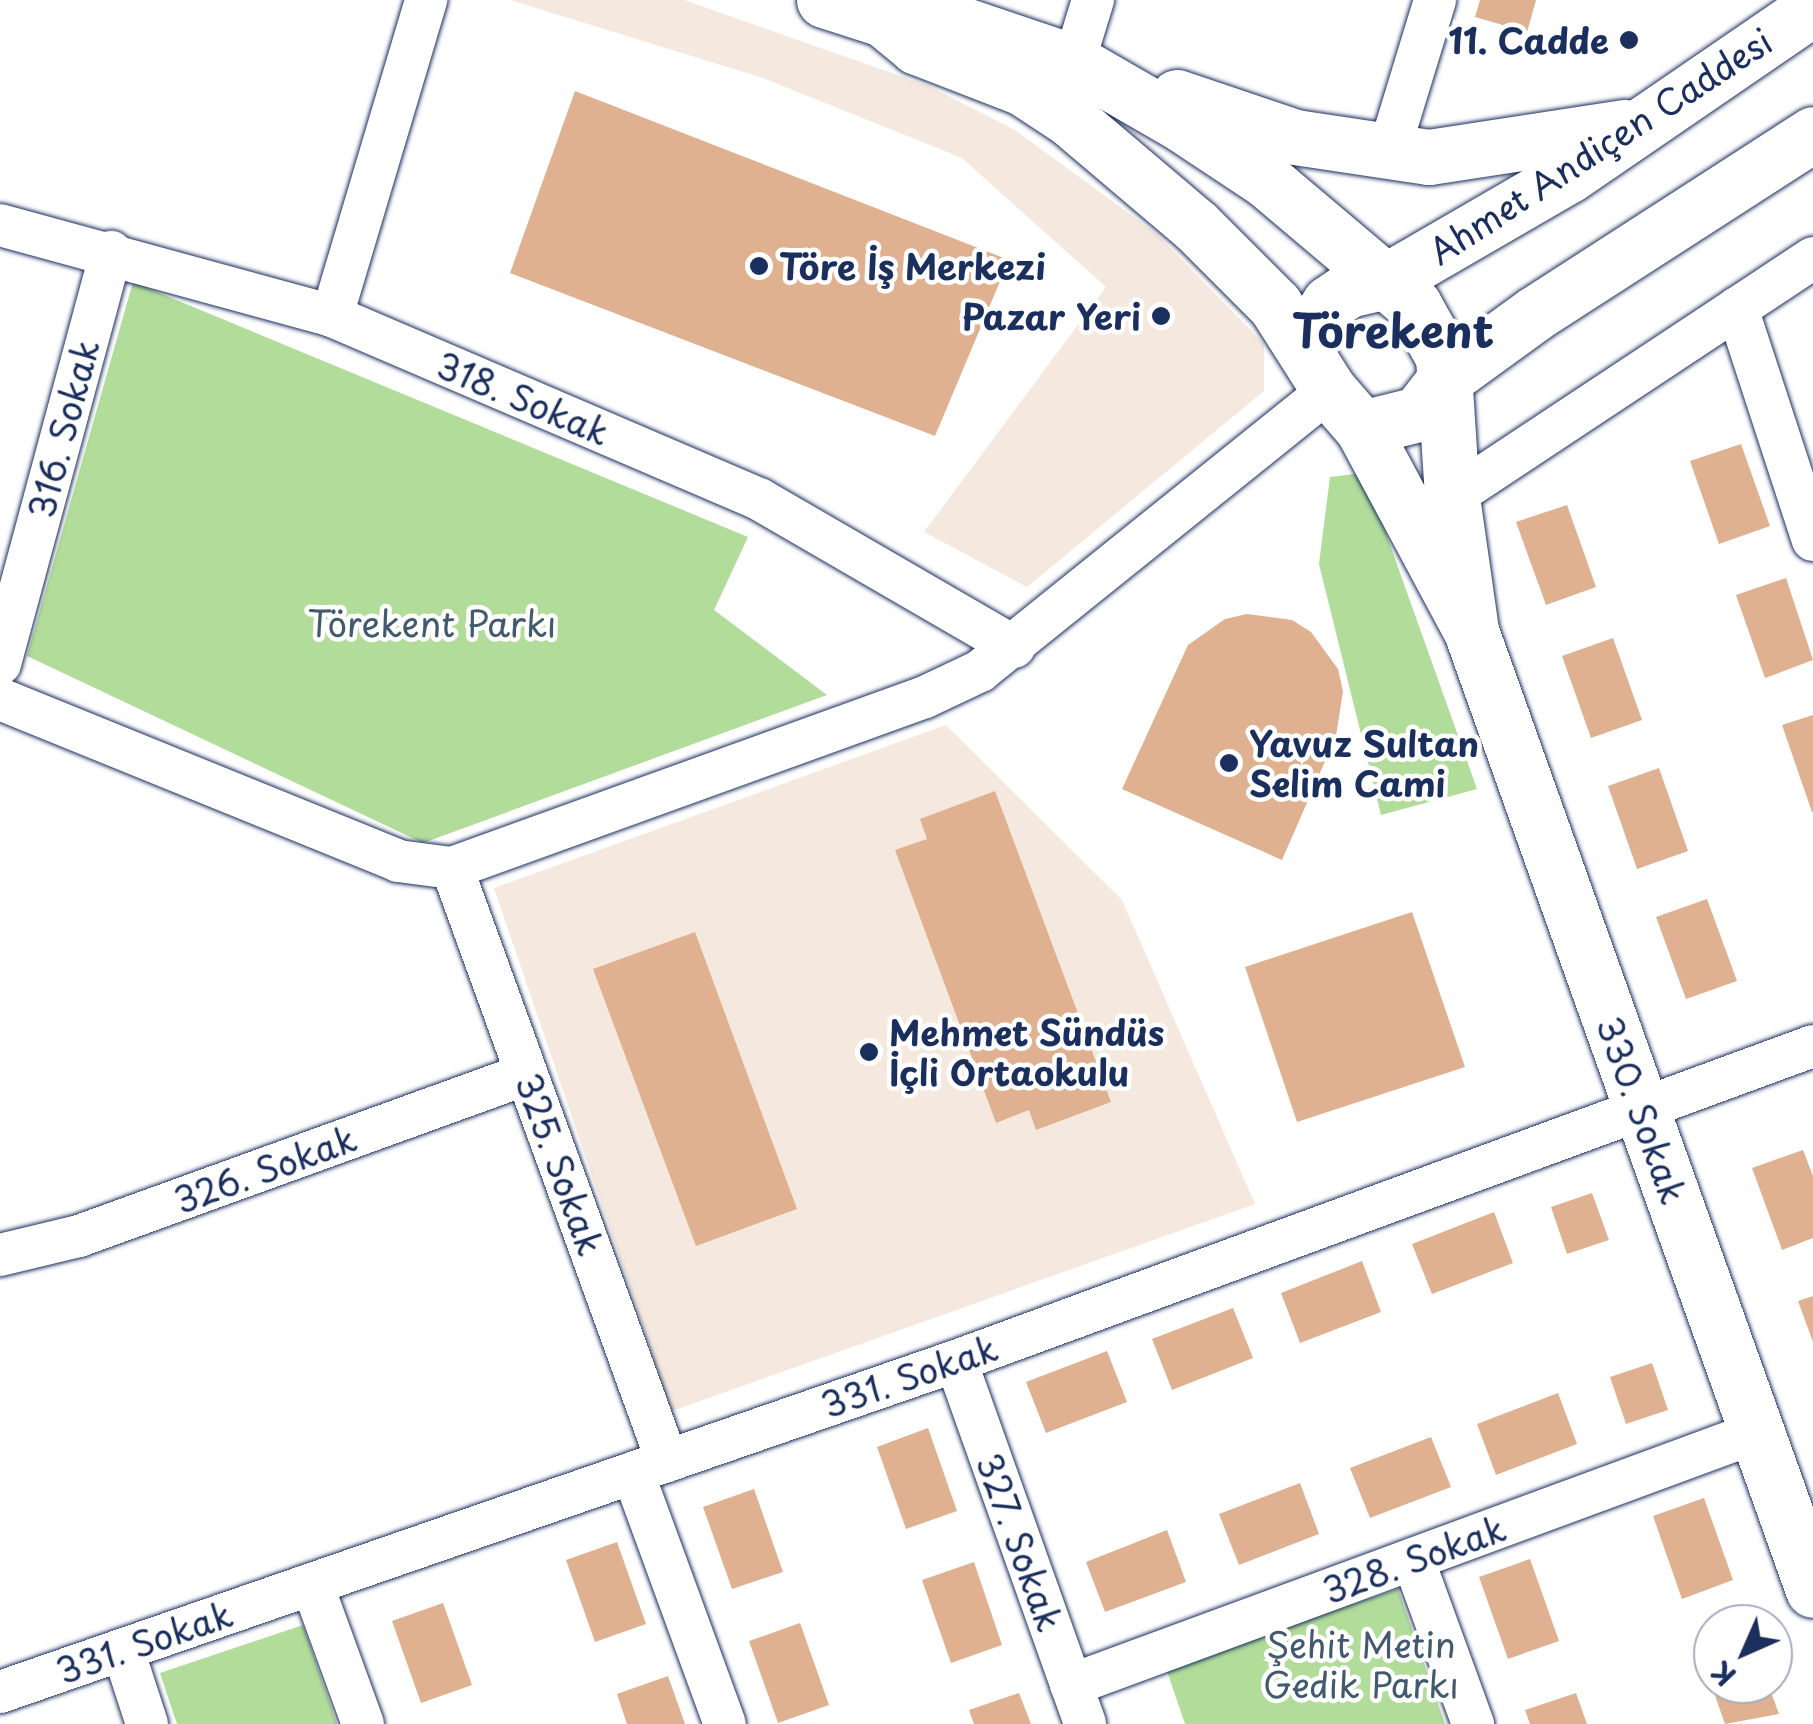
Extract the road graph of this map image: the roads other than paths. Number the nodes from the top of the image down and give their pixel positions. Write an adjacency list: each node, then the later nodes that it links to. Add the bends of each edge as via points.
1 (426, 0): 16 (street)
2 (824, 0): 6 (main road, Ahmet Andiçen Caddesi)
3 (1092, 0): 7 (street)
4 (1434, 0): 10 (street)
5 (1809, 6): 8 (main road, Ahmet Andiçen Caddesi)
6 (883, 18): 7 (main road, Ahmet Andiçen Caddesi, via 926,12); 17 (main road, Ahmet Andiçen Caddesi, via 917,47 1023,88 1084,130 1243,271)
7 (1074, 62): 10 (main road, via 1295,137); 14 (main road, Ahmet Andiçen Caddesi, via 1266,180)
8 (1638, 125): 10 (main road, via 1477,154); 14 (main road, Ahmet Andiçen Caddesi, via 1569,175)
9 (1813, 134): 18 (main road)
10 (1388, 154)
11 (0, 224): 12 (street, 318. Sokak)
12 (111, 252): 16 (street, 318. Sokak); 24 (street, 316. Sokak)
13 (1813, 258): 15 (street)
14 (1386, 282): 17 (main road, via 1348,290 1328,303); 18 (main road, Ahmet Andiçen Caddesi, via 1426,318)
15 (1737, 308): 20 (street); 21 (street)
16 (332, 316): 23 (street, 318. Sokak, via 759,499)
17 (1303, 344): 19 (main road, Ahmet Andiçen Caddesi)
18 (1446, 378): 19 (main road, via 1418,414); 20 (main road, 330. Sokak)
19 (1346, 409): 22 (main road, 330. Sokak); 23 (street)
20 (1452, 497): 22 (main road, 330. Sokak)
21 (1813, 540)
22 (1471, 630): 29 (main road, 330. Sokak)
23 (1014, 648): 26 (street, via 925,696)
24 (0, 664)
25 (0, 699): 26 (street, via 398,861)
26 (452, 868): 28 (street, 325. Sokak)
27 (1813, 1046): 29 (street, 331. Sokak)
28 (527, 1074): 30 (street, 326. Sokak, via 80,1236); 33 (street, 325. Sokak)
29 (1642, 1110): 31 (street, 331. Sokak); 32 (main road, 330. Sokak)
30 (0, 1255)
31 (956, 1361): 33 (street, 331. Sokak); 39 (street, 327. Sokak)
32 (1756, 1432): 34 (street, 328. Sokak); 36 (main road, 330. Sokak)
33 (650, 1467): 35 (street, 331. Sokak); 42 (street, 325. Sokak)
34 (1413, 1559): 39 (street, 328. Sokak); 43 (street)
35 (312, 1584): 37 (street, 331. Sokak); 41 (street)
36 (1813, 1590)
37 (122, 1650): 38 (street, 331. Sokak); 40 (street)
38 (0, 1692)
39 (1078, 1704)
40 (147, 1724)
41 (363, 1724)
42 (725, 1724)
43 (1473, 1724)

